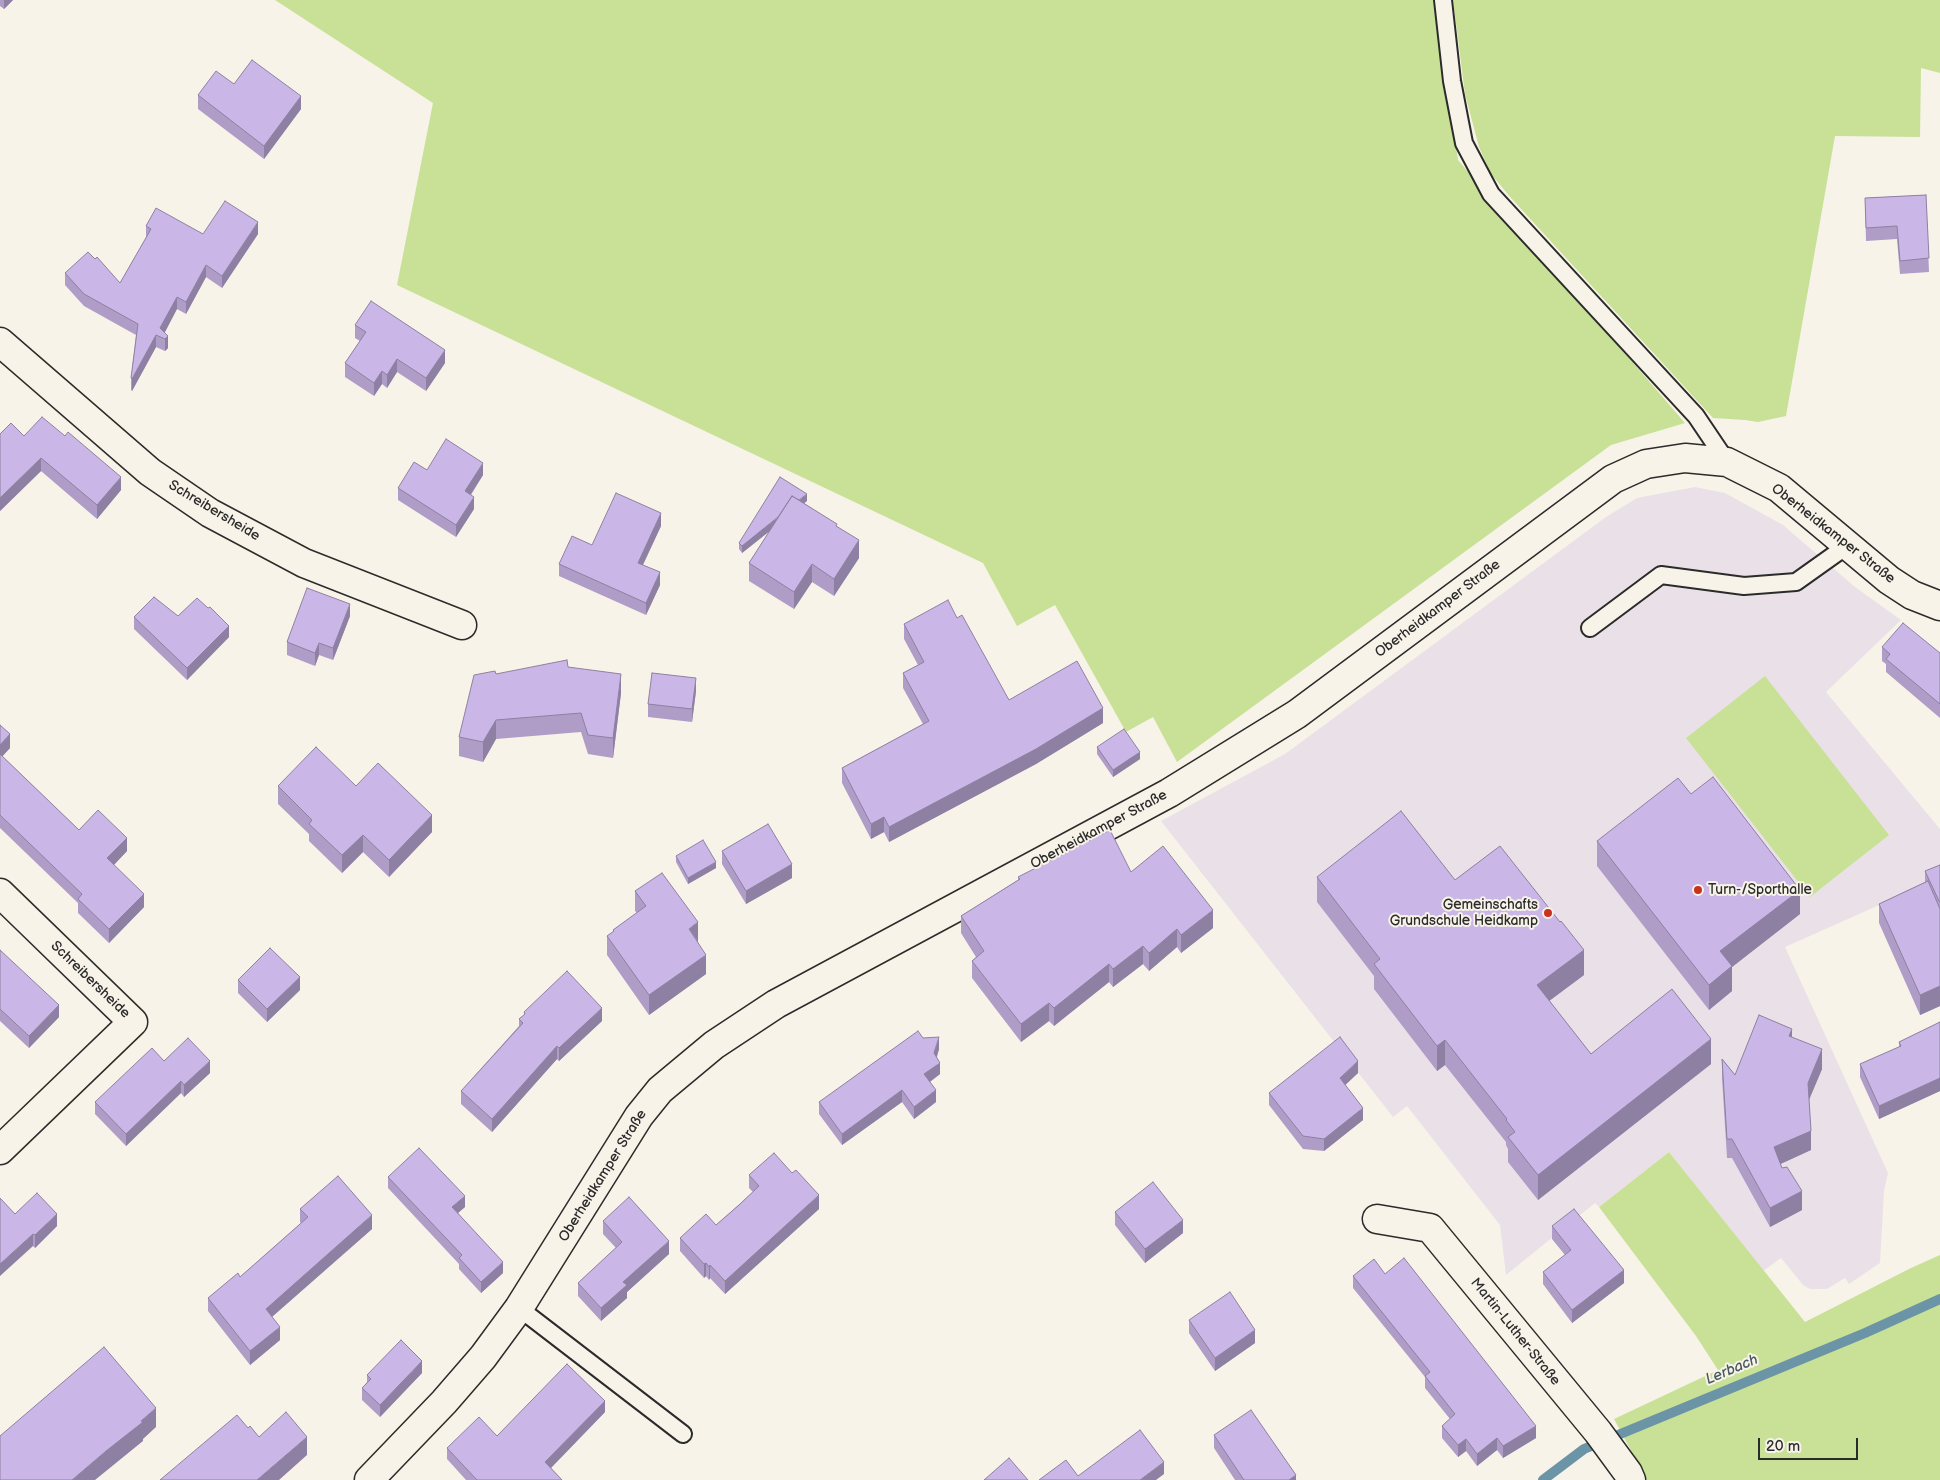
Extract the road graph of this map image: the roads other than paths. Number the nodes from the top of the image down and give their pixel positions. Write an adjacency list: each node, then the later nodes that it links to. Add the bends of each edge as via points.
1 (1443, 0): 3 (lane, via 1452,81 1464,143 1491,194 1696,416)
2 (0, 342): 6 (street, Schreibersheide, via 150,472 210,513 304,562)
3 (1727, 462): 4 (street, Oberheidkamper Straße, via 1780,488); 11 (street, Oberheidkamper Straße, via 1685,458 1656,462 1613,479 1297,714 1169,793 776,1004 714,1044 660,1090 639,1116)
4 (1848, 545): 5 (street, Oberheidkamper Straße, via 1889,580); 7 (lane, via 1796,582 1744,586 1661,575)
5 (1940, 606)
6 (462, 625)
7 (1590, 628)
8 (0, 893): 9 (street, Schreibersheide, via 133,1022)
9 (0, 1150)
10 (1377, 1219): 13 (street, Martin-Luther-Straße, via 1430,1228 1598,1432)
11 (519, 1308): 12 (lane); 14 (street, Oberheidkamper Straße, via 444,1402)
12 (683, 1434)
13 (1629, 1476)
14 (369, 1480)

